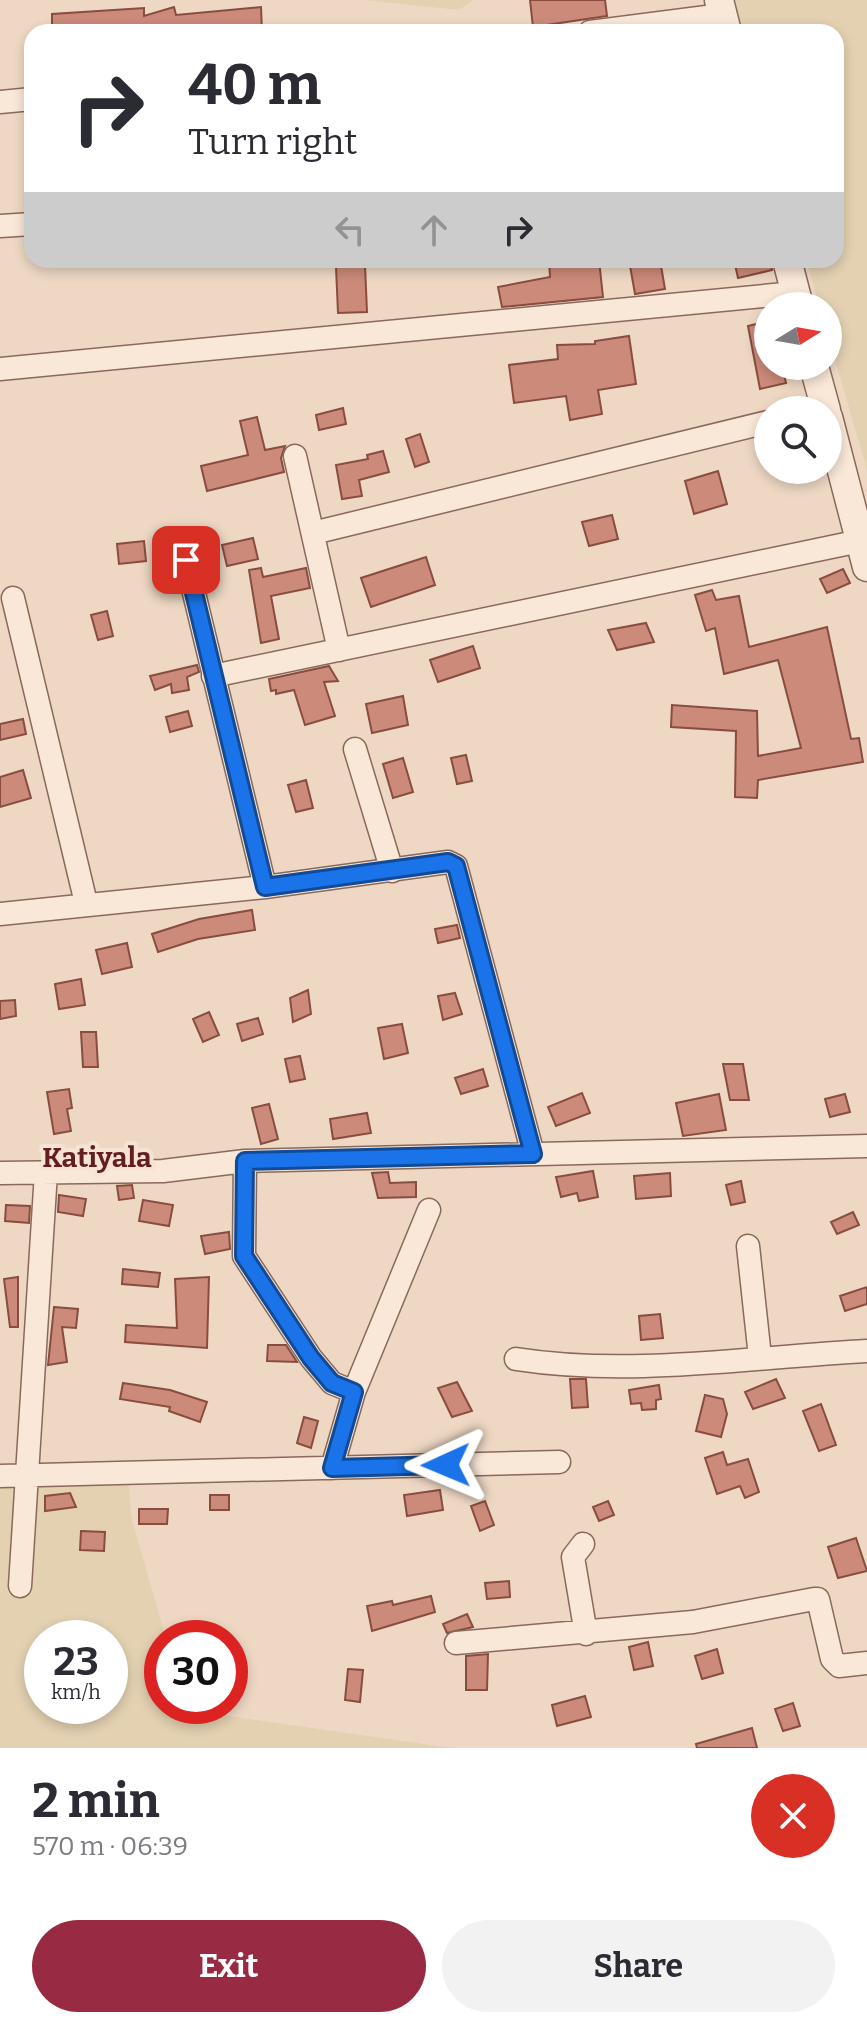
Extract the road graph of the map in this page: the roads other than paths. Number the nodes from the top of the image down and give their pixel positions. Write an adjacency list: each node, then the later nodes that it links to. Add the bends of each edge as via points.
1 (723, 16): 2 (street)
2 (656, 24)
3 (24, 100): 4 (street)
4 (0, 102)
5 (24, 224): 6 (street)
6 (0, 226)
7 (789, 268): 8 (street)
8 (795, 292)
9 (754, 304): 10 (street)
10 (0, 369)
11 (754, 425): 14 (street)
12 (295, 456): 14 (street)
13 (842, 475): 15 (street)
14 (313, 533): 18 (street)
15 (864, 554): 18 (street)
16 (186, 560): 19 (street)
17 (13, 598): 23 (street)
18 (339, 650): 19 (street)
19 (213, 676): 22 (street)
20 (355, 749): 21 (street)
21 (392, 871): 22 (street); 26 (street, via 448,862 456,866)
22 (265, 887): 23 (street)
23 (86, 903): 24 (street)
24 (0, 914)
25 (867, 1146): 26 (street)
26 (533, 1154): 27 (street)
27 (245, 1161): 28 (street, via 163,1171); 35 (street, via 244,1256 311,1358 332,1383)
28 (46, 1172): 29 (street); 38 (street)
29 (0, 1173)
30 (429, 1210): 35 (street)
31 (748, 1246): 33 (street)
32 (867, 1351): 33 (street)
33 (760, 1357): 34 (street, via 660,1367 569,1367)
34 (516, 1359)
35 (354, 1392): 37 (street)
36 (559, 1462): 37 (street)
37 (332, 1468): 38 (street)
38 (28, 1474): 39 (street); 41 (street)
39 (0, 1476)
40 (583, 1544): 42 (street, via 573,1557)
41 (20, 1586)
42 (586, 1634): 43 (street); 44 (street, via 693,1622 818,1599 832,1659 839,1666)
43 (456, 1643)
44 (867, 1663)

